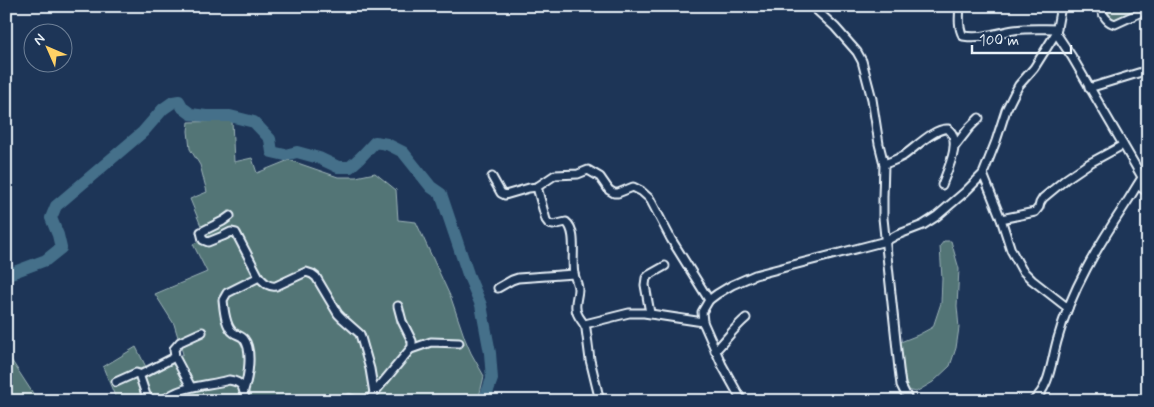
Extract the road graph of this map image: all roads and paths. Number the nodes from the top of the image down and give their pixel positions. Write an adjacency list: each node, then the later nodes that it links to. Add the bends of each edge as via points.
1 (812, 6): 12 (street, via 860,56)
2 (960, 6): 6 (street, via 963,36 990,36 1028,29)
3 (1099, 6): 5 (street, via 1108,21 1116,24)
4 (1059, 8): 6 (street)
5 (1148, 9)
6 (1056, 31): 8 (street); 14 (street, via 1014,94)
7 (1148, 70): 8 (street)
8 (1089, 88): 10 (street)
9 (979, 118): 11 (street)
10 (1123, 145): 16 (street); 22 (street, via 1066,179 1040,202 1035,212)
11 (955, 146): 12 (street, via 952,132 944,128 902,157); 17 (street)
12 (884, 164): 23 (street)
13 (1148, 169): 16 (street)
14 (983, 174): 22 (street); 23 (street, via 938,216)
15 (492, 177): 19 (street, via 505,195)
16 (1142, 177): 18 (street)
17 (942, 185)
18 (1138, 185): 20 (street); 30 (street, via 1100,245)
19 (537, 188): 25 (street, via 549,224 566,222 570,226); 28 (street, via 555,175 588,170 600,176 612,192 633,187 641,191 650,199)
20 (1148, 193)
21 (230, 216): 26 (street, via 200,232 208,242 234,232)
22 (1001, 218): 30 (street, via 1011,250 1022,270)
23 (886, 241): 28 (street, via 755,275 724,289); 53 (street, via 901,385)
24 (665, 266): 31 (street, via 646,278)
25 (574, 274): 27 (street, via 518,278); 34 (street, via 578,288 576,312)
26 (259, 277): 43 (street, via 228,293 224,300 228,326 243,338 248,350); 44 (street, via 266,285 273,286 306,272 316,277 338,314 360,334)
27 (498, 288)
28 (709, 300): 33 (street, via 702,312)
29 (398, 306): 37 (street, via 412,341)
30 (1068, 308): 54 (street, via 1047,382)
31 (650, 314): 33 (street); 34 (street, via 629,313)
32 (746, 318): 38 (street)
33 (703, 322): 38 (street)
34 (584, 324): 51 (street)
35 (202, 332): 39 (street, via 177,344)
36 (459, 343): 37 (street, via 431,342)
37 (411, 349): 44 (street)
38 (715, 350): 52 (street)
39 (175, 357): 40 (street); 42 (street)
40 (140, 375): 41 (street, via 136,373); 45 (street, via 146,395)
41 (116, 382)
42 (191, 387): 43 (street, via 229,380 238,382); 46 (street)
43 (244, 390): 47 (street)
44 (374, 393): 50 (street)
45 (152, 401)
46 (163, 401)
47 (245, 401)
48 (340, 401): 49 (street)
49 (356, 401)
50 (370, 401)
51 (600, 401)
52 (742, 401)
53 (909, 401)
54 (1033, 401)

